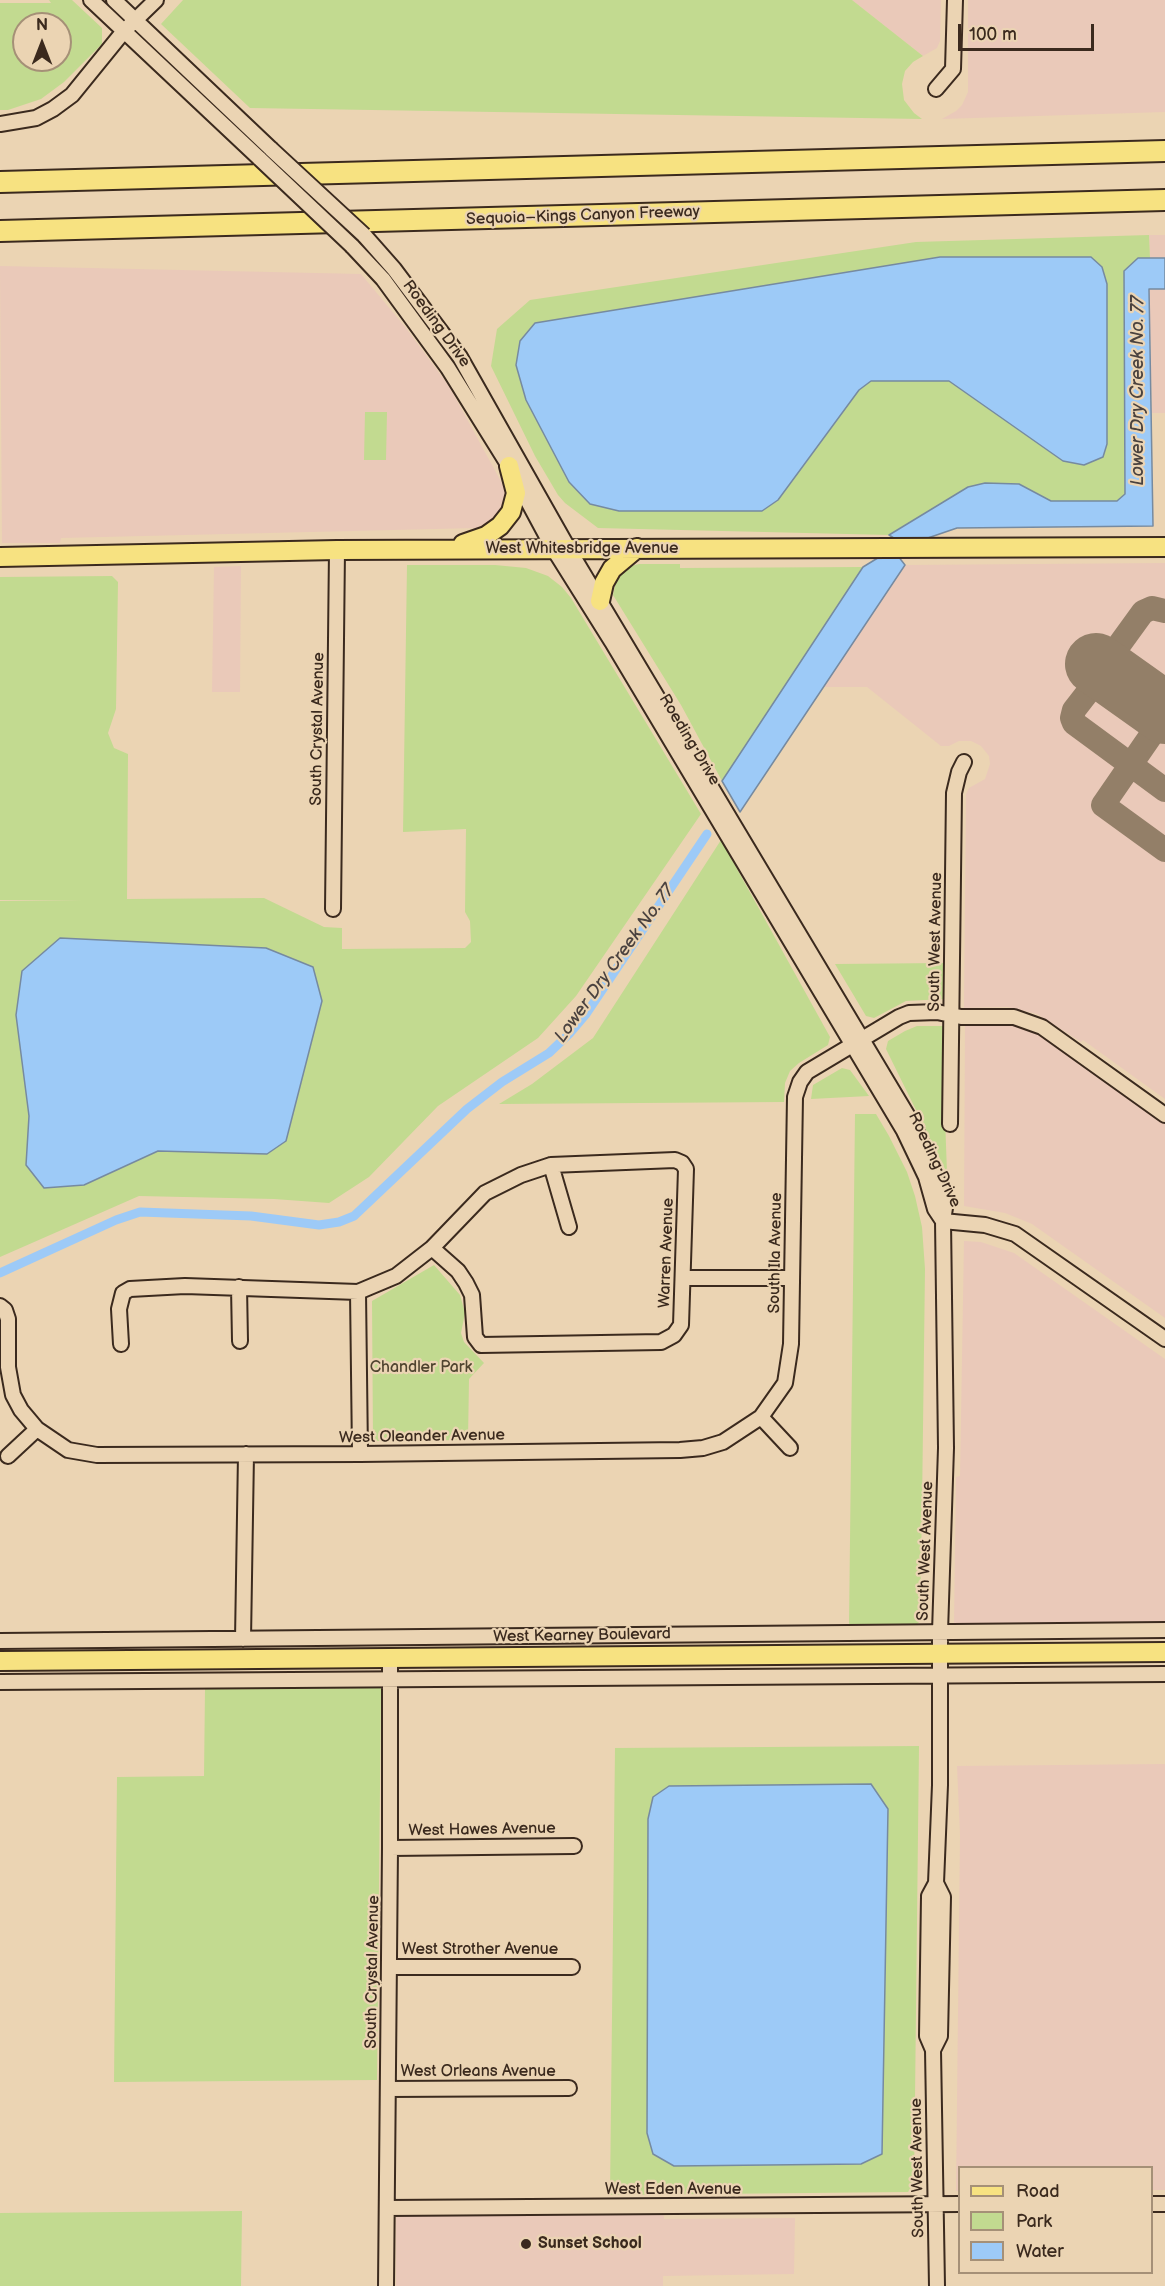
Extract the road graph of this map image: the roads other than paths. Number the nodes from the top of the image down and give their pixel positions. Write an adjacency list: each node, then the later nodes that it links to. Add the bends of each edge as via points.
1 (91, 0): 6 (street, Roeding Drive)
2 (114, 0): 5 (street, Roeding Drive)
3 (156, 0): 5 (street)
4 (955, 0): 7 (street, via 953,69)
5 (136, 20): 6 (street); 17 (street, Roeding Drive, bridge, via 364,235 401,277 460,357)
6 (124, 31): 8 (street, via 72,96 36,118); 15 (street, Roeding Drive, bridge, via 352,246 382,279 448,368)
7 (936, 89)
8 (0, 124)
9 (1165, 145): 11 (highway)
10 (1165, 151): 11 (highway)
11 (971, 157): 12 (highway)
12 (0, 182)
13 (1165, 200): 14 (highway, Sequoia–Kings Canyon Freeway)
14 (0, 231)
15 (509, 466): 17 (street, Roeding Drive); 19 (main road, via 516,493 511,512 486,536)
16 (1165, 547): 18 (main road, West Whitesbridge Avenue)
17 (560, 548): 18 (main road, West Whitesbridge Avenue); 19 (main road, West Whitesbridge Avenue); 22 (street, Roeding Drive); 26 (street, Roeding Drive, via 612,642)
18 (637, 548): 22 (main road, via 612,569)
19 (449, 549): 20 (main road, West Whitesbridge Avenue)
20 (337, 550): 21 (main road, West Whitesbridge Avenue); 24 (street, South Crystal Avenue)
21 (0, 557)
22 (600, 601): 26 (street, Roeding Drive)
23 (964, 762): 25 (street, South West Avenue, via 954,793)
24 (333, 909)
25 (951, 1015): 26 (street, via 909,1013); 27 (street, via 1014,1017 1034,1023); 28 (street, South West Avenue)
26 (858, 1042): 30 (street, Roeding Drive, via 916,1155); 34 (street, South Ila Avenue, via 807,1072 795,1097)
27 (1165, 1116)
28 (950, 1124)
29 (551, 1165): 31 (street); 32 (street, via 485,1193); 33 (street, Warren Avenue, via 675,1160 682,1163 686,1169)
30 (943, 1221): 38 (street, via 985,1225 1015,1234); 48 (street, South West Avenue, via 946,1448)
31 (569, 1227)
32 (432, 1248): 33 (street, Warren Avenue, via 466,1283 472,1295 475,1337 481,1345 661,1342 674,1335 681,1325); 36 (street, via 396,1276)
33 (684, 1278): 34 (street)
34 (792, 1278): 41 (street, South Ila Avenue, via 791,1344 785,1383)
35 (239, 1287): 36 (street); 39 (street); 40 (street, via 130,1289 123,1293 118,1309)
36 (358, 1292): 45 (street)
37 (1, 1306): 42 (street, West Oleander Avenue, via 8,1319 8,1367 13,1395)
38 (1165, 1339)
39 (240, 1341)
40 (122, 1344)
41 (761, 1417): 43 (street); 45 (street, West Oleander Avenue, via 723,1442 703,1448)
42 (38, 1429): 44 (street, West Oleander Avenue, via 68,1450 88,1454); 46 (street)
43 (790, 1448)
44 (246, 1454): 45 (street, West Oleander Avenue); 49 (street)
45 (360, 1454)
46 (8, 1456)
47 (1165, 1630): 48 (street, West Kearney Boulevard)
48 (940, 1632): 49 (street, West Kearney Boulevard); 52 (street, South West Avenue)
49 (243, 1639): 50 (street, West Kearney Boulevard)
50 (0, 1641)
51 (1165, 1652): 52 (main road, West Kearney Boulevard)
52 (941, 1653): 53 (main road, West Kearney Boulevard); 56 (street, South West Avenue)
53 (390, 1659): 54 (main road, West Kearney Boulevard); 57 (street, South Crystal Avenue)
54 (0, 1661)
55 (1165, 1674): 56 (street)
56 (941, 1675): 57 (street); 66 (street, South West Avenue, via 936,1883 929,1908 927,2036 933,2050)
57 (390, 1680): 58 (street); 60 (street, South Crystal Avenue)
58 (0, 1682)
59 (574, 1846): 60 (street, West Hawes Avenue)
60 (390, 1848): 61 (street, South Crystal Avenue)
61 (389, 1967): 62 (street, West Strother Avenue); 64 (street, South Crystal Avenue)
62 (572, 1967)
63 (569, 2088): 64 (street, West Orleans Avenue)
64 (388, 2089): 67 (street, South Crystal Avenue)
65 (958, 2204): 66 (street, West Eden Avenue)
66 (936, 2205): 67 (street, West Eden Avenue); 69 (street, South West Avenue)
67 (387, 2208): 68 (street, South Crystal Avenue)
68 (386, 2286)
69 (937, 2286)

